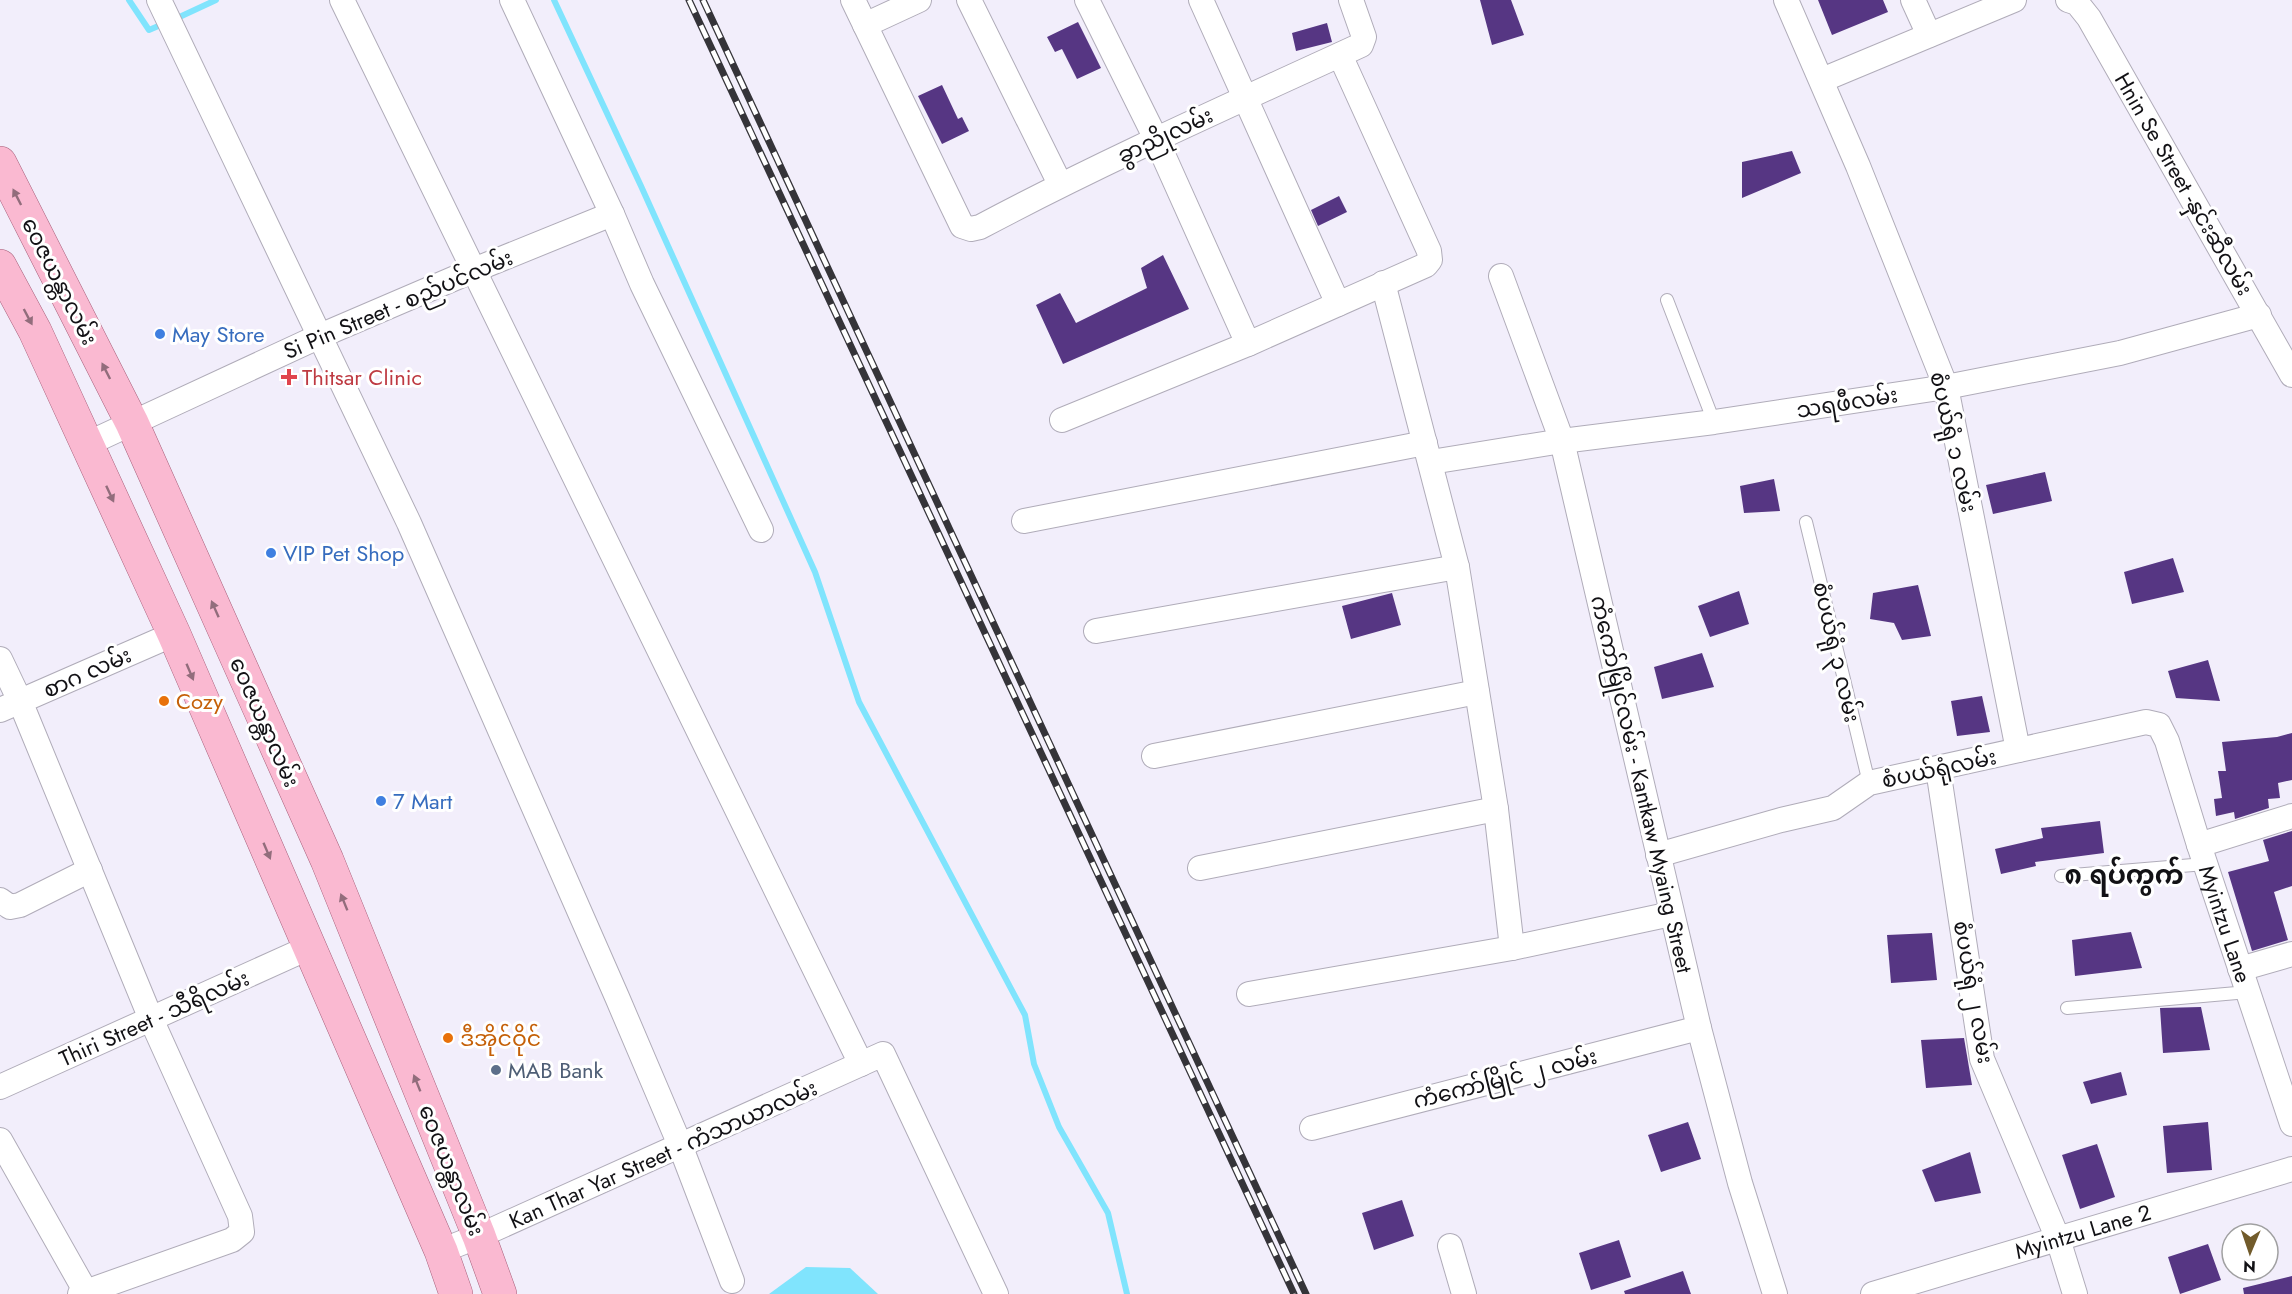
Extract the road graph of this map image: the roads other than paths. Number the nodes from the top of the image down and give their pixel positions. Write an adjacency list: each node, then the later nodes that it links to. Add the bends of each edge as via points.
1 (342, 0): 24 (street)
2 (512, 0): 22 (street)
3 (853, 0): 14 (street)
4 (919, 0): 14 (street)
5 (969, 0): 21 (street)
6 (1087, 0): 19 (street)
7 (1201, 0): 18 (street)
8 (1351, 0): 16 (street, ခွာညိုလမ်း, via 1364,37 1361,45)
9 (1786, 0): 17 (street, စံပယ်ရုံ ၁ လမ်း)
10 (1913, 0): 15 (street)
11 (2014, 0): 15 (street)
12 (2068, 0): 29 (street, Hnin Se Street -နှင်းဆီလမ်း, via 2077,3 2089,18)
13 (164, 2): 30 (street)
14 (865, 25): 21 (street, ခွာညိုလမ်း, via 962,226 980,227)
15 (1929, 35): 17 (street)
16 (1340, 55): 18 (street, ခွာညိုလမ်း); 26 (street, via 1429,251 1426,264)
17 (1822, 80): 33 (street, စံပယ်ရုံ ၁ လမ်း)
18 (1246, 97): 19 (street, ခွာညိုလမ်း); 28 (street)
19 (1156, 139): 21 (street, ခွာညိုလမ်း); 31 (street)
20 (0, 164): 36 (main road, ဝေဇယန္တာလမ်း, one-way to 20)
21 (1060, 184)
22 (612, 214): 24 (street, Si Pin Street - စည်ပင်လမ်း); 42 (street)
23 (0, 266): 38 (main road, ဝေဇယန္တာလမ်း, one-way to 38)
24 (474, 270): 30 (street, Si Pin Street - စည်ပင်လမ်း); 71 (street)
25 (1502, 276): 37 (street, ကံကော်မြိုင်လမ်း - Kantkaw Myaing Street)
26 (1383, 283): 28 (street); 39 (street)
27 (1666, 300): 35 (lane)
28 (1338, 304): 31 (street)
29 (2259, 315): 32 (street, Hnin Se Street -နှင်းဆီလမ်း); 33 (street, သရဖီလမ်း, via 2120,352)
30 (320, 336): 36 (street, Si Pin Street - စည်ပင်လမ်း); 76 (street, via 409,524)
31 (1248, 344): 34 (street)
32 (2292, 375)
33 (1946, 387): 35 (street, သရဖီလမ်း); 50 (street, စံပယ်ရုံ ၁ လမ်း)
34 (1062, 420)
35 (1714, 422): 37 (street, သရဖီလမ်း)
36 (132, 423): 38 (street, Si Pin Street - စည်ပင်လမ်း); 78 (main road, ဝေဇယန္တာလမ်း, one-way to 36, via 327,860)
37 (1562, 441): 39 (street, သရဖီလမ်း); 56 (street, ကံကော်မြိုင်လမ်း - Kantkaw Myaing Street)
38 (87, 444): 45 (main road, ဝေဇယန္တာလမ်း, one-way to 45)
39 (1428, 452): 40 (street, သရဖီလမ်း); 43 (street)
40 (1024, 521)
41 (1806, 522): 53 (lane, စံပယ်ရုံ ၃ လမ်း)
42 (760, 530)
43 (1457, 567): 44 (street); 47 (street)
44 (1096, 631)
45 (174, 634): 48 (street, စာဂ လမ်း); 63 (main road, ဝေဇယန္တာလမ်း, one-way to 63)
46 (0, 659): 48 (street)
47 (1477, 692): 51 (street); 54 (street)
48 (10, 705): 59 (street)
49 (2159, 725): 50 (street, စံပယ်ရုံလမ်း, via 2146,722); 57 (street, Myintzu Lane, via 2168,741)
50 (2018, 750): 52 (street, စံပယ်ရုံလမ်း)
51 (1154, 756)
52 (1938, 769): 53 (street, စံပယ်ရုံလမ်း); 79 (street, စံပယ်ရုံ ၂ လမ်း, via 1982,1059)
53 (1869, 783): 56 (street, စံပယ်ရုံလမ်း, via 1833,808)
54 (1496, 808): 58 (street); 64 (street)
55 (2292, 816): 57 (street)
56 (1658, 855): 62 (street, ကံကော်မြိုင်လမ်း - Kantkaw Myaing Street)
57 (2202, 855): 60 (lane); 66 (street, Myintzu Lane)
58 (1200, 868)
59 (90, 870): 61 (street, via 20,905 10,907); 69 (street)
60 (2061, 876)
61 (0, 900)
62 (1671, 914): 64 (street); 70 (street, ကံကော်မြိုင်လမ်း - Kantkaw Myaing Street)
63 (308, 948): 69 (street, Thiri Street - သီရိလမ်း); 81 (main road, ဝေဇယန္တာလမ်း)
64 (1512, 948): 67 (street)
65 (2292, 954): 66 (street)
66 (2244, 981): 68 (lane); 73 (street, Myintzu Lane)
67 (1249, 994)
68 (2067, 1008)
69 (151, 1019): 72 (street, Thiri Street - သီရိလမ်း); 84 (street, via 240,1216 242,1232 232,1240)
70 (1699, 1028): 74 (street, ကံကော်မြိုင် ၂ လမ်း); 89 (street, ကံကော်မြိုင်လမ်း - Kantkaw Myaing Street, via 1740,1183)
71 (861, 1064): 76 (street, Kan Thar Yar Street - ကံသာယာလမ်း); 87 (street, Kan Thar Yar Street - ကံသာယာလမ်း, via 883,1054)
72 (0, 1087)
73 (2292, 1124)
74 (1312, 1128)
75 (0, 1140): 84 (street)
76 (680, 1145): 78 (street, Kan Thar Yar Street - ကံသာယာလမ်း); 82 (street)
77 (2292, 1169): 79 (street, Myintzu Lane 2)
78 (479, 1236): 81 (street, Kan Thar Yar Street - ကံသာယာလမ်း); 86 (main road, ဝေဇယန္တာလမ်း)
79 (2058, 1239): 83 (street, Myintzu Lane 2); 90 (street, စံပယ်ရုံ ၂ လမ်း)
80 (1450, 1246): 88 (street)
81 (441, 1251): 85 (main road, ဝေဇယန္တာလမ်း)
82 (732, 1281)
83 (1889, 1292)
84 (84, 1293)
85 (456, 1294)
86 (500, 1294)
87 (996, 1294)
88 (1464, 1294)
89 (1776, 1294)
90 (2075, 1294)

